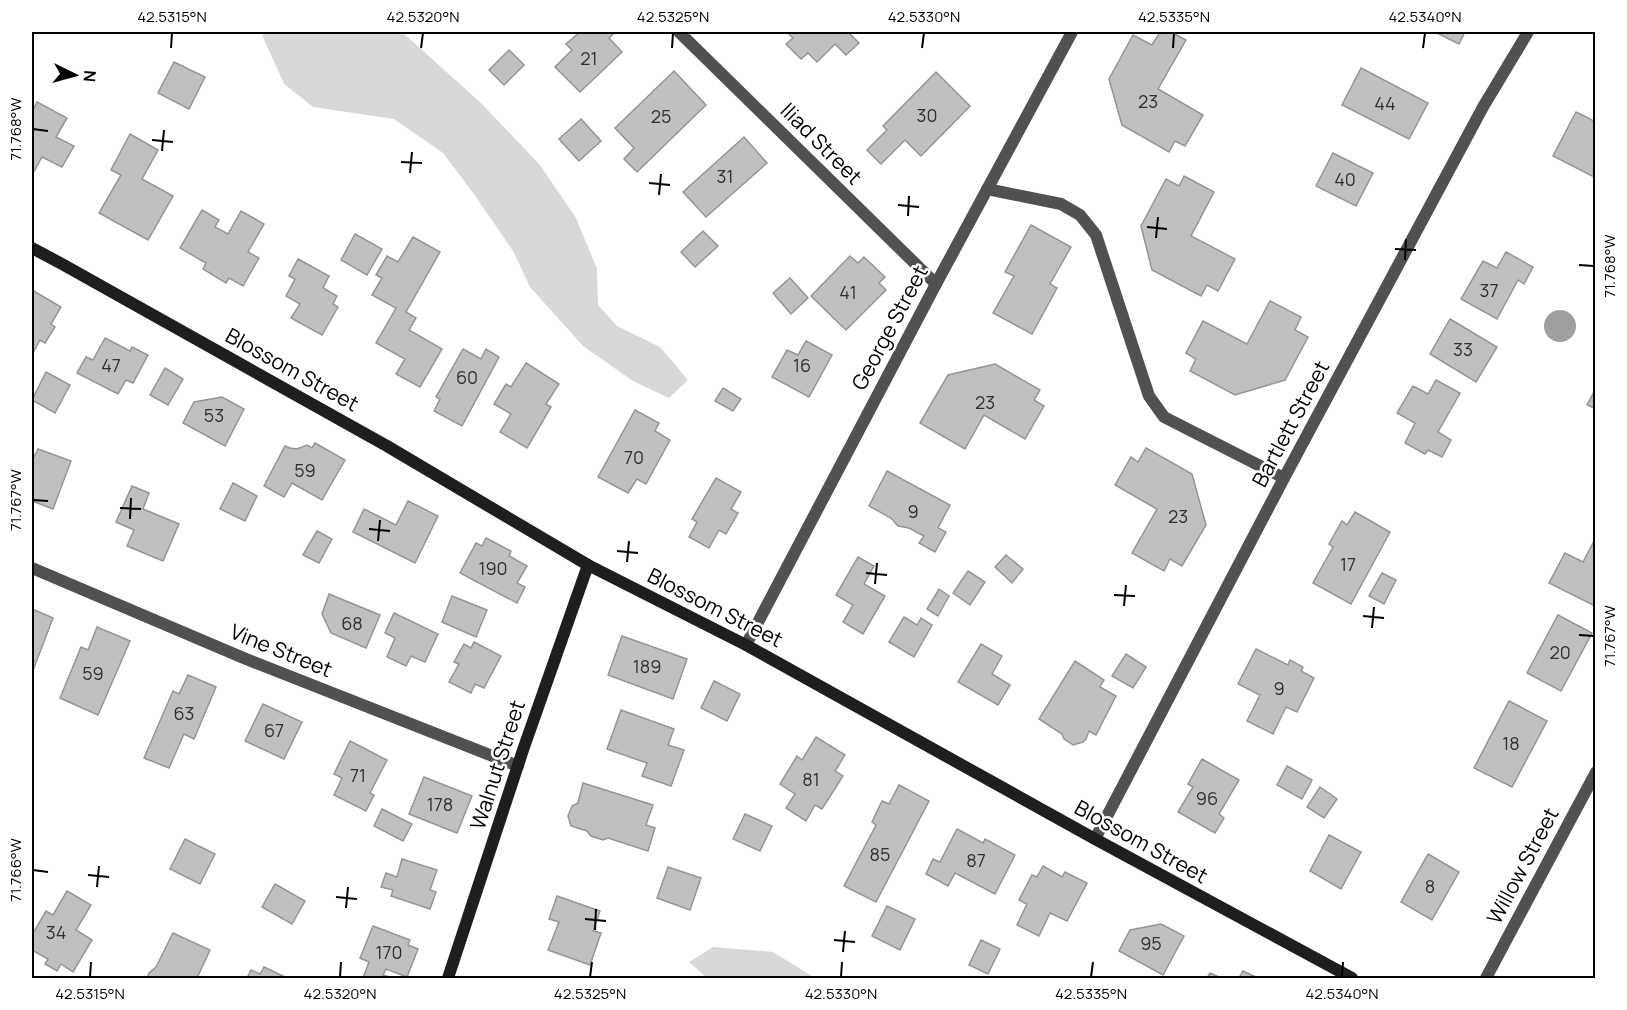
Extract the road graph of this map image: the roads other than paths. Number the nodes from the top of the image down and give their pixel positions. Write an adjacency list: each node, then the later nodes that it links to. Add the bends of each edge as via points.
1 (679, 32): 6 (street, Iliad Street)
2 (1072, 32): 4 (street, George Street)
3 (1528, 32): 7 (street, Bartlett Street, via 1483,107)
4 (987, 189): 6 (street, George Street); 7 (street, via 1061,204 1080,215 1096,235 1149,396 1164,417)
5 (32, 248): 8 (street, Blossom Street, via 376,440)
6 (936, 284): 10 (street, George Street)
7 (1284, 478): 13 (street, Bartlett Street)
8 (588, 565): 10 (street, Blossom Street); 11 (street, Walnut Street)
9 (32, 568): 11 (street, Vine Street, via 246,659)
10 (746, 645): 13 (street, Blossom Street)
11 (518, 766): 14 (street, Walnut Street)
12 (1596, 772): 16 (street, Willow Street)
13 (1095, 839): 15 (street, Blossom Street)
14 (448, 978)
15 (1352, 978)
16 (1486, 978)

